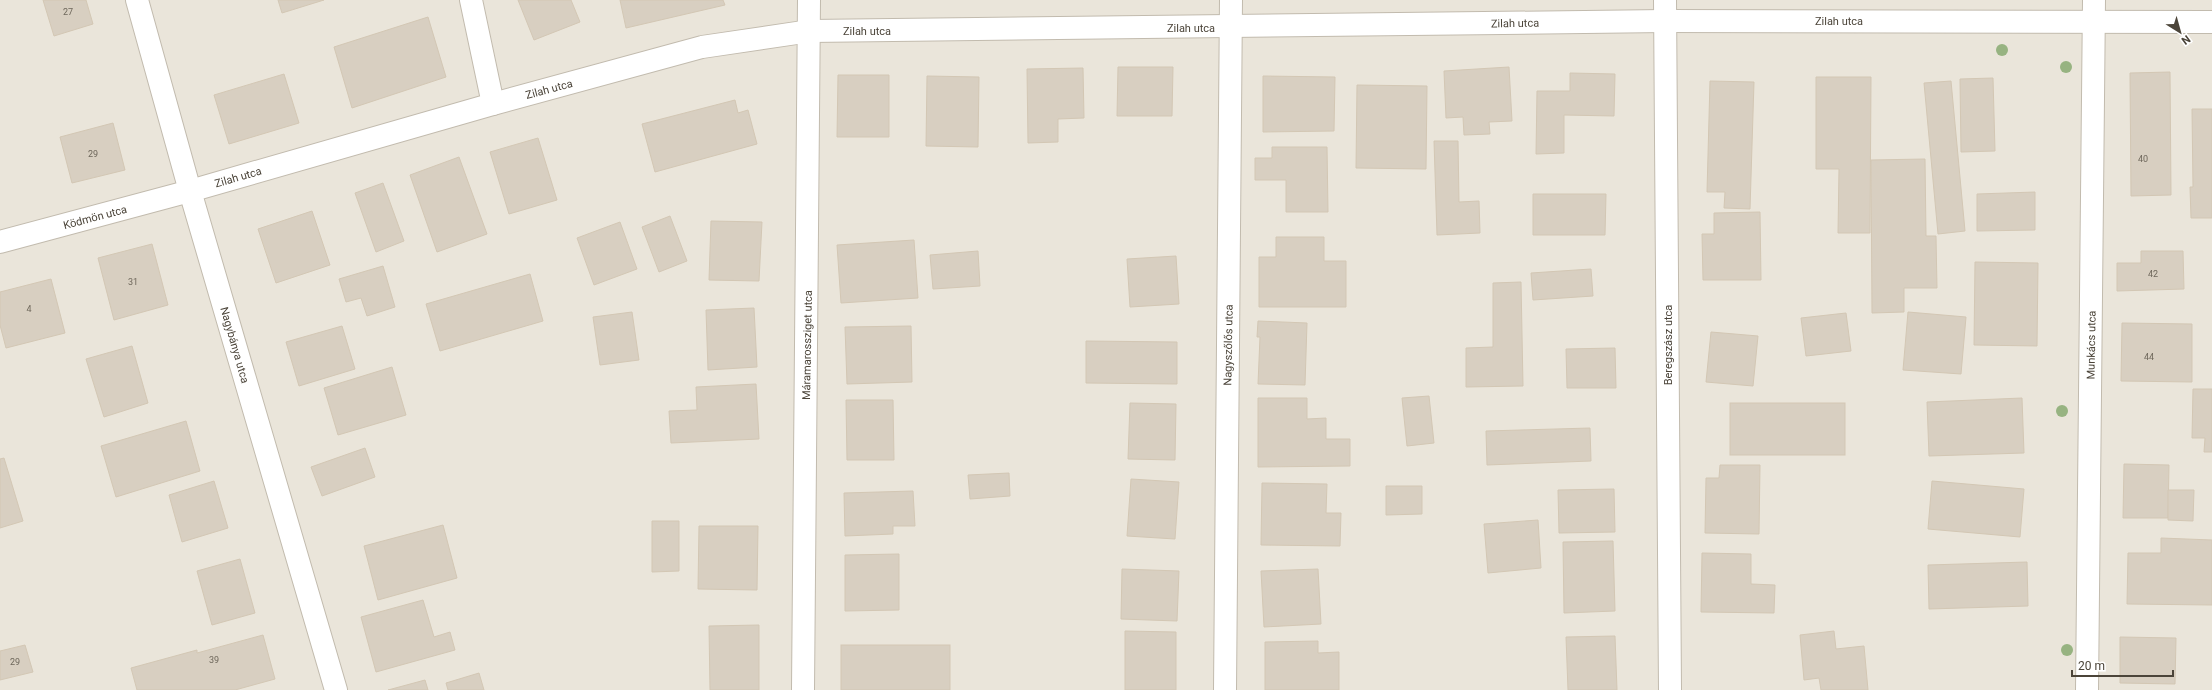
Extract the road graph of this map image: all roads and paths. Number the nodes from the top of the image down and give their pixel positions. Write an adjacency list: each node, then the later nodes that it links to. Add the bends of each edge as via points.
1 (137, 0): 11 (street, Nagybánya utca)
2 (471, 0): 10 (street)
3 (809, 0): 9 (street, Máramarossziget utca)
4 (1231, 0): 8 (street, Nagyszőlős utca)
5 (1665, 10): 6 (street, Zilah utca); 8 (street, Zilah utca); 16 (street, Beregszász utca)
6 (2094, 10): 7 (street, Zilah utca); 17 (street, Munkács utca)
7 (2212, 22)
8 (1231, 28): 9 (street, Zilah utca); 15 (street, Nagyszőlős utca)
9 (810, 31): 10 (street, Zilah utca, via 702,47); 14 (street, Máramarossziget utca)
10 (493, 104): 11 (street, Zilah utca)
11 (190, 191): 12 (street, Ködmön utca); 13 (street, Nagybánya utca)
12 (0, 242)
13 (336, 690)
14 (803, 690)
15 (1225, 690)
16 (1670, 690)
17 (2087, 690)

